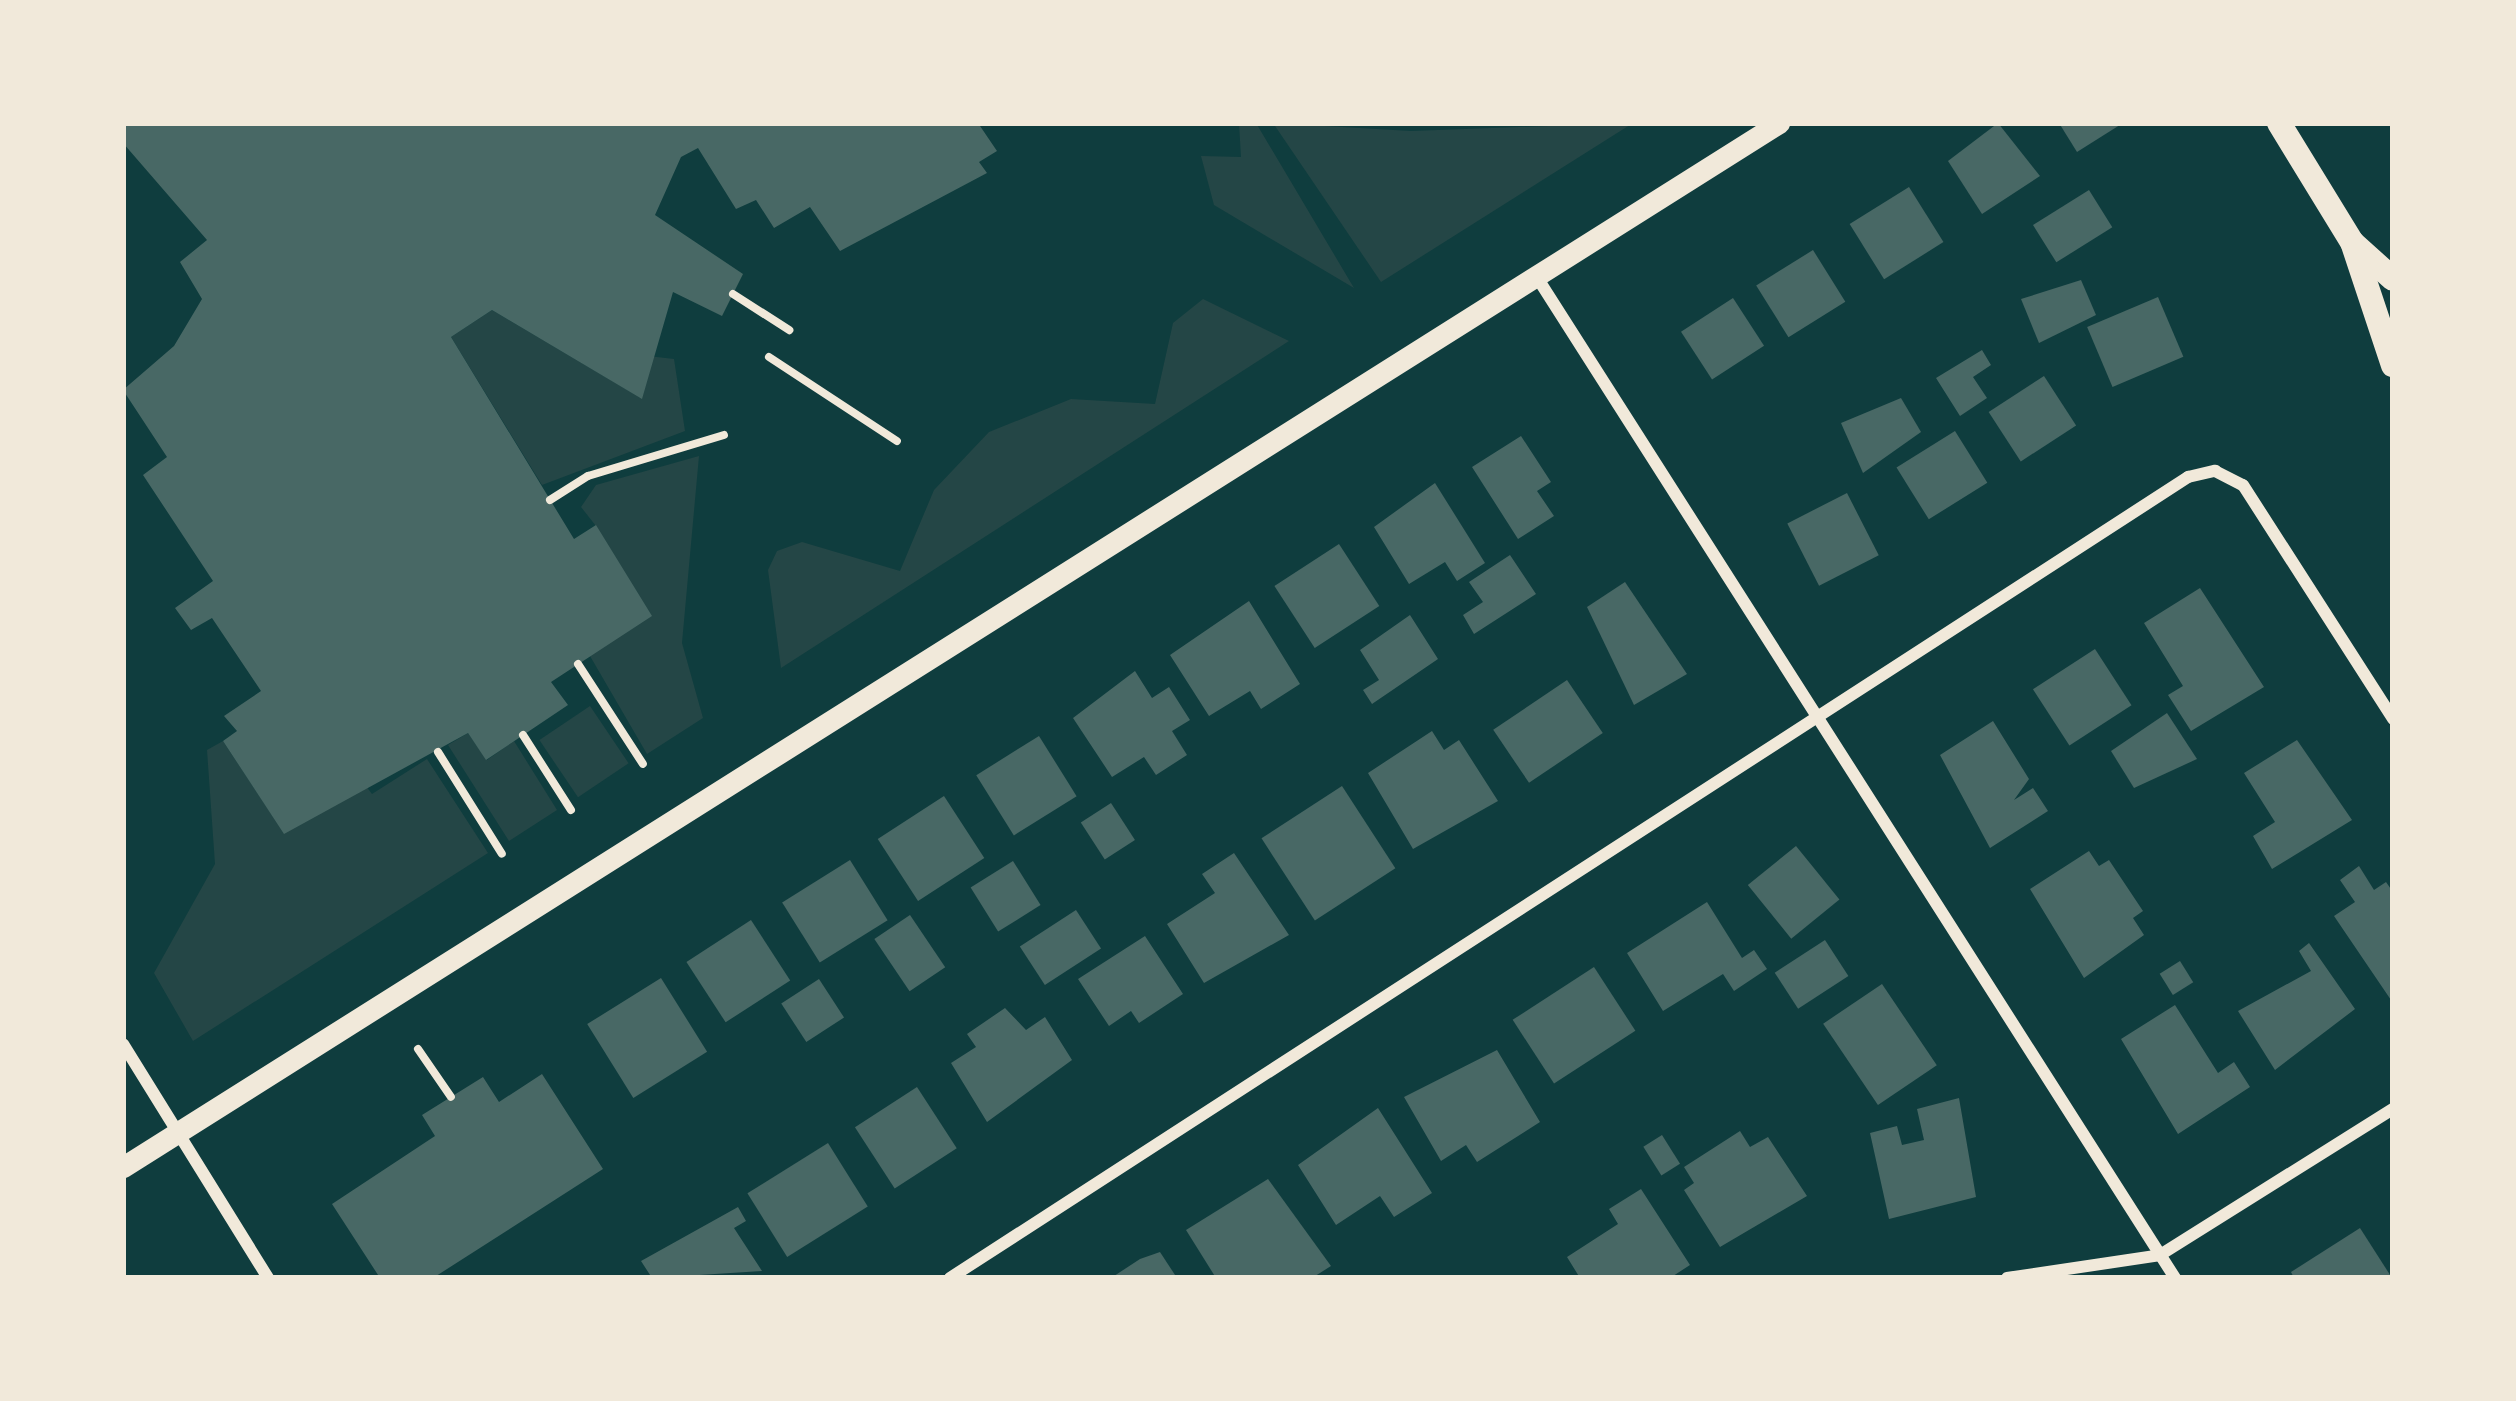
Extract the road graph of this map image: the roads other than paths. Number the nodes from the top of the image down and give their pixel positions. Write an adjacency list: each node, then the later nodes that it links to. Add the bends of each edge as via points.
1 (1779, 123): 5 (street)
2 (2279, 123): 3 (main road)
3 (2352, 242): 4 (main road); 6 (main road)
4 (2393, 278)
5 (1540, 282): 8 (street); 11 (street)
6 (2393, 365)
7 (2393, 719): 8 (street, via 2243,484 2215,471 2188,477)
8 (1818, 722): 13 (street); 15 (street)
9 (123, 1044): 11 (street)
10 (2393, 1109): 13 (street)
11 (176, 1135): 12 (street); 14 (street)
12 (123, 1167)
13 (2160, 1255): 16 (street); 17 (street)
14 (268, 1278)
15 (950, 1278)
16 (2007, 1278)
17 (2175, 1278)

